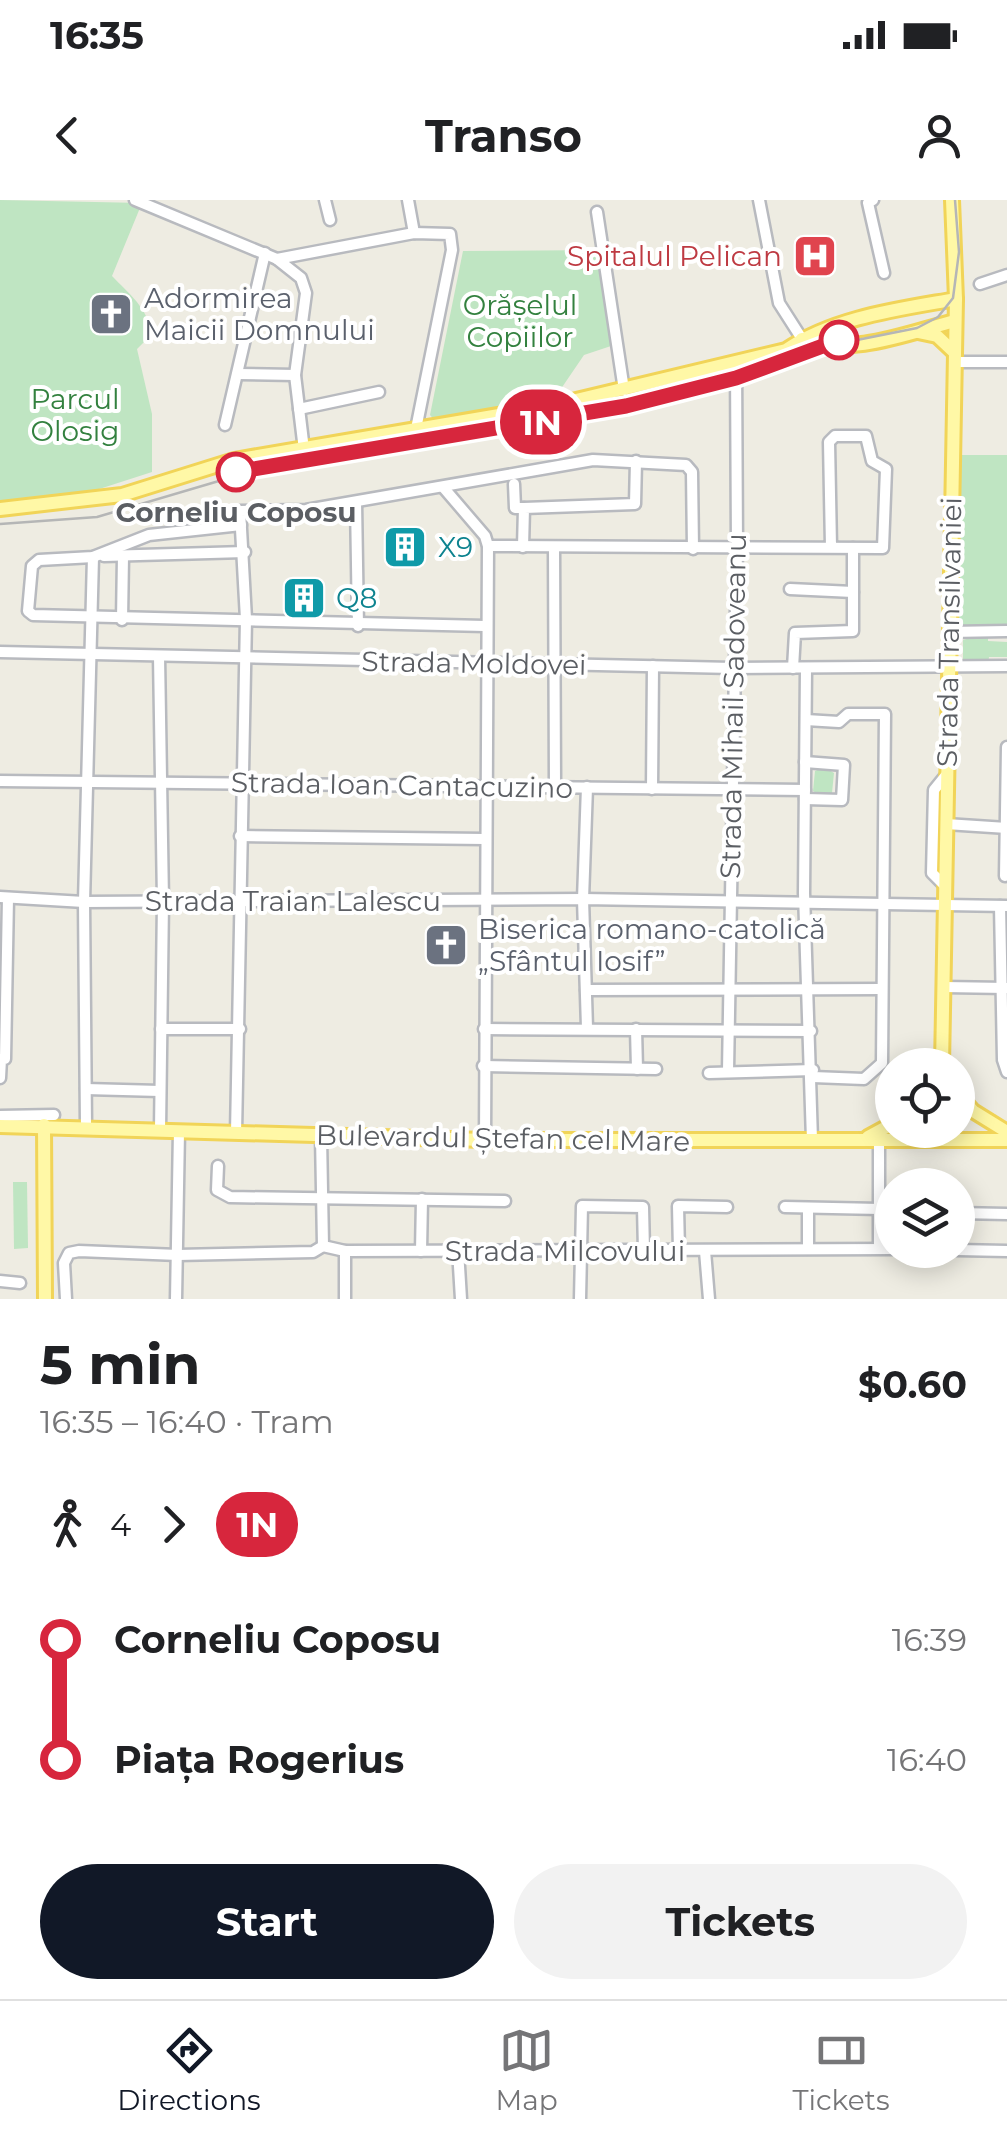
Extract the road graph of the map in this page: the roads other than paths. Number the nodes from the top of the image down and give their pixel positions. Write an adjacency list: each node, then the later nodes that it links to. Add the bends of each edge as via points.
1 (136, 200): 10 (street)
2 (325, 200): 8 (street)
3 (408, 200): 9 (street)
4 (759, 200): 18 (street, via 779,302)
5 (873, 200): 12 (street, via 868,203)
6 (952, 200): 15 (main road, Strada Transilvaniei)
7 (598, 212): 24 (street)
8 (330, 220)
9 (414, 233): 11 (street); 28 (street, via 450,234 452,250)
10 (264, 253): 11 (street); 22 (street)
11 (278, 258): 23 (street, via 301,278 306,292)
12 (884, 272)
13 (1007, 275): 14 (street)
14 (980, 284)
15 (956, 300): 16 (main road, Strada Transilvaniei); 18 (main road)
16 (955, 321): 17 (main road); 19 (main road, Strada Transilvaniei)
17 (916, 332): 18 (main road, via 845,346); 19 (main road, via 937,336)
18 (802, 339): 21 (main road)
19 (954, 357): 20 (street); 55 (main road, Strada Transilvaniei)
20 (1007, 362)
21 (736, 363): 24 (main road); 41 (street, Strada Mihail Sadoveanu)
22 (238, 374): 23 (street); 27 (street)
23 (295, 375): 26 (street)
24 (624, 390): 28 (main road)
25 (380, 392): 26 (street)
26 (299, 409): 29 (street)
27 (224, 425)
28 (416, 429): 29 (main road)
29 (304, 450): 35 (main road, via 234,460 122,495)
30 (636, 461): 32 (street, via 529,468); 34 (street, via 635,504); 43 (street, via 691,468)
31 (514, 484): 34 (street, via 515,508)
32 (443, 487): 33 (street); 37 (street)
33 (356, 502): 36 (street, via 240,511); 52 (street)
34 (524, 508): 38 (street)
35 (0, 511)
36 (241, 524): 44 (street); 46 (street, via 148,536)
37 (488, 546): 38 (street); 53 (street)
38 (523, 547): 40 (street)
39 (831, 547): 41 (street); 42 (street); 42 (street, via 828,442 835,436 869,438 872,461 886,469 881,548)
40 (554, 548): 43 (street); 61 (street)
41 (737, 548): 43 (street); 65 (street, Strada Mihail Sadoveanu)
42 (853, 548): 48 (street)
43 (693, 549)
44 (245, 552): 45 (street); 49 (street)
45 (123, 556): 46 (street); 51 (street)
46 (93, 557): 50 (street); 50 (street, via 32,566 30,614)
47 (790, 589): 48 (street)
48 (853, 592): 66 (street, via 853,632 795,633)
49 (246, 618): 51 (street); 52 (street); 59 (street)
50 (92, 619): 51 (street); 57 (street)
51 (122, 620)
52 (358, 626): 53 (street)
53 (485, 626): 60 (street)
54 (1007, 631): 55 (street)
55 (949, 632): 64 (main road, Strada Transilvaniei)
56 (0, 652): 57 (street, Strada Moldovei)
57 (90, 654): 58 (street, Strada Moldovei); 73 (street)
58 (158, 656): 59 (street, Strada Moldovei); 74 (street)
59 (244, 660): 60 (street, Strada Moldovei); 75 (street)
60 (485, 662): 61 (street, Strada Moldovei); 76 (street)
61 (554, 664): 62 (street, Strada Moldovei); 77 (street)
62 (653, 666): 65 (street, Strada Moldovei); 80 (street)
63 (1007, 666): 64 (street, Strada Moldovei)
64 (948, 667): 67 (street, Strada Moldovei); 71 (main road, Strada Transilvaniei)
65 (733, 668): 66 (street, Strada Moldovei); 79 (street, Strada Mihail Sadoveanu)
66 (793, 668): 67 (street, Strada Moldovei)
67 (806, 668): 68 (street)
68 (806, 720): 70 (street); 96 (street, via 884,714)
69 (1007, 746): 83 (street)
70 (805, 762): 81 (street); 81 (street, Strada Ioan Cantacuzino, via 844,764 842,800)
71 (947, 774): 82 (main road, Strada Transilvaniei); 87 (street, via 934,790 932,873)
72 (0, 780): 73 (street, Strada Ioan Cantacuzino)
73 (87, 781): 74 (street, Strada Ioan Cantacuzino); 95 (street)
74 (163, 782): 75 (street, Strada Ioan Cantacuzino); 92 (street)
75 (241, 784): 76 (street, Strada Ioan Cantacuzino); 84 (street)
76 (484, 785): 77 (street, Strada Ioan Cantacuzino); 85 (street)
77 (555, 786): 78 (street, Strada Ioan Cantacuzino)
78 (587, 787): 80 (street, Strada Ioan Cantacuzino); 89 (street)
79 (730, 788): 80 (street, Strada Ioan Cantacuzino); 81 (street, Strada Ioan Cantacuzino); 91 (street, Strada Mihail Sadoveanu)
80 (652, 789)
81 (805, 794): 94 (street)
82 (946, 824): 83 (street); 87 (main road, Strada Transilvaniei)
83 (1006, 828): 86 (street)
84 (240, 836): 85 (street); 93 (street)
85 (485, 838): 90 (street)
86 (1004, 876)
87 (946, 886): 97 (main road, Strada Transilvaniei)
88 (4, 897): 95 (street, Strada Traian Lalescu); 114 (street)
89 (583, 899): 90 (street, Strada Traian Lalescu); 91 (street, Strada Traian Lalescu); 104 (street)
90 (484, 900): 93 (street, Strada Traian Lalescu); 109 (street)
91 (728, 900): 94 (street, Strada Traian Lalescu); 100 (street, Strada Mihail Sadoveanu)
92 (163, 901): 93 (street, Strada Traian Lalescu); 95 (street, Strada Traian Lalescu); 106 (street)
93 (240, 901): 108 (street)
94 (806, 901): 96 (street, Strada Traian Lalescu); 102 (street)
95 (84, 902): 123 (street)
96 (884, 902): 97 (street, Strada Traian Lalescu); 103 (street)
97 (945, 904): 98 (street, Strada Traian Lalescu); 99 (main road, Strada Transilvaniei)
98 (1004, 906): 101 (street)
99 (944, 987): 101 (street); 113 (main road, Strada Transilvaniei)
100 (727, 988): 102 (street); 104 (street); 111 (street, Strada Mihail Sadoveanu)
101 (1005, 988): 105 (street)
102 (810, 989): 103 (street); 112 (street)
103 (882, 989): 121 (street, via 882,1063 864,1079)
104 (586, 990): 107 (street)
105 (1005, 1025): 120 (street)
106 (161, 1028): 108 (street); 124 (street)
107 (587, 1028): 109 (street); 110 (street)
108 (240, 1029): 134 (street)
109 (484, 1029): 115 (street)
110 (636, 1029): 111 (street); 116 (street)
111 (727, 1030): 112 (street); 119 (street, Strada Mihail Sadoveanu)
112 (811, 1031): 121 (street)
113 (942, 1048)
114 (1, 1059): 122 (street)
115 (484, 1066): 116 (street); 137 (street)
116 (638, 1069): 117 (street)
117 (656, 1069)
118 (709, 1072): 119 (street)
119 (728, 1072): 121 (street)
120 (1007, 1072)
121 (813, 1073): 138 (street)
122 (0, 1078)
123 (86, 1089): 124 (street); 129 (street)
124 (160, 1092): 130 (street)
125 (975, 1113): 132 (main road)
126 (0, 1116): 127 (street)
127 (49, 1120): 128 (main road, Bulevardul Ștefan cel Mare); 129 (main road, Bulevardul Ștefan cel Mare); 167 (main road)
128 (0, 1126)
129 (86, 1126): 130 (main road, Bulevardul Ștefan cel Mare)
130 (160, 1130): 131 (main road, Bulevardul Ștefan cel Mare)
131 (180, 1132): 134 (main road, Bulevardul Ștefan cel Mare); 164 (street)
132 (1007, 1132)
133 (875, 1133): 139 (main road)
134 (236, 1134): 135 (main road, Bulevardul Ștefan cel Mare)
135 (320, 1136): 137 (main road, Bulevardul Ștefan cel Mare); 143 (street)
136 (975, 1138): 141 (main road, Bulevardul Ștefan cel Mare)
137 (485, 1140): 138 (main road, Bulevardul Ștefan cel Mare)
138 (812, 1140): 139 (main road, Bulevardul Ștefan cel Mare)
139 (862, 1140): 140 (main road, Bulevardul Ștefan cel Mare)
140 (875, 1140)
141 (1007, 1140)
142 (218, 1166): 143 (street, via 220,1194)
143 (322, 1199): 144 (street); 152 (street)
144 (422, 1199): 145 (street); 157 (street)
145 (505, 1201)
146 (727, 1207): 158 (street, via 678,1206)
147 (785, 1208): 148 (street)
148 (808, 1208): 149 (street); 153 (street)
149 (875, 1211)
150 (975, 1214): 151 (street)
151 (1007, 1214)
152 (323, 1246): 161 (street, Strada Milcovului); 164 (street, via 313,1252)
153 (808, 1248): 154 (street, Strada Milcovului); 159 (street, Strada Milcovului)
154 (875, 1248)
155 (458, 1250): 157 (street, Strada Milcovului); 162 (street, Strada Milcovului); 171 (street)
156 (975, 1250): 160 (street)
157 (422, 1251): 161 (street, Strada Milcovului)
158 (679, 1251): 159 (street, Strada Milcovului); 163 (street, Strada Milcovului)
159 (705, 1251): 173 (street)
160 (1007, 1251)
161 (345, 1252): 170 (street)
162 (582, 1252): 163 (street, Strada Milcovului); 163 (street, via 582,1206 643,1207); 172 (street)
163 (644, 1252)
164 (178, 1256): 168 (street, via 68,1254); 169 (street)
165 (0, 1281): 166 (street)
166 (20, 1283)
167 (46, 1299)
168 (66, 1299)
169 (176, 1299)
170 (345, 1299)
171 (461, 1299)
172 (580, 1299)
173 (709, 1299)

